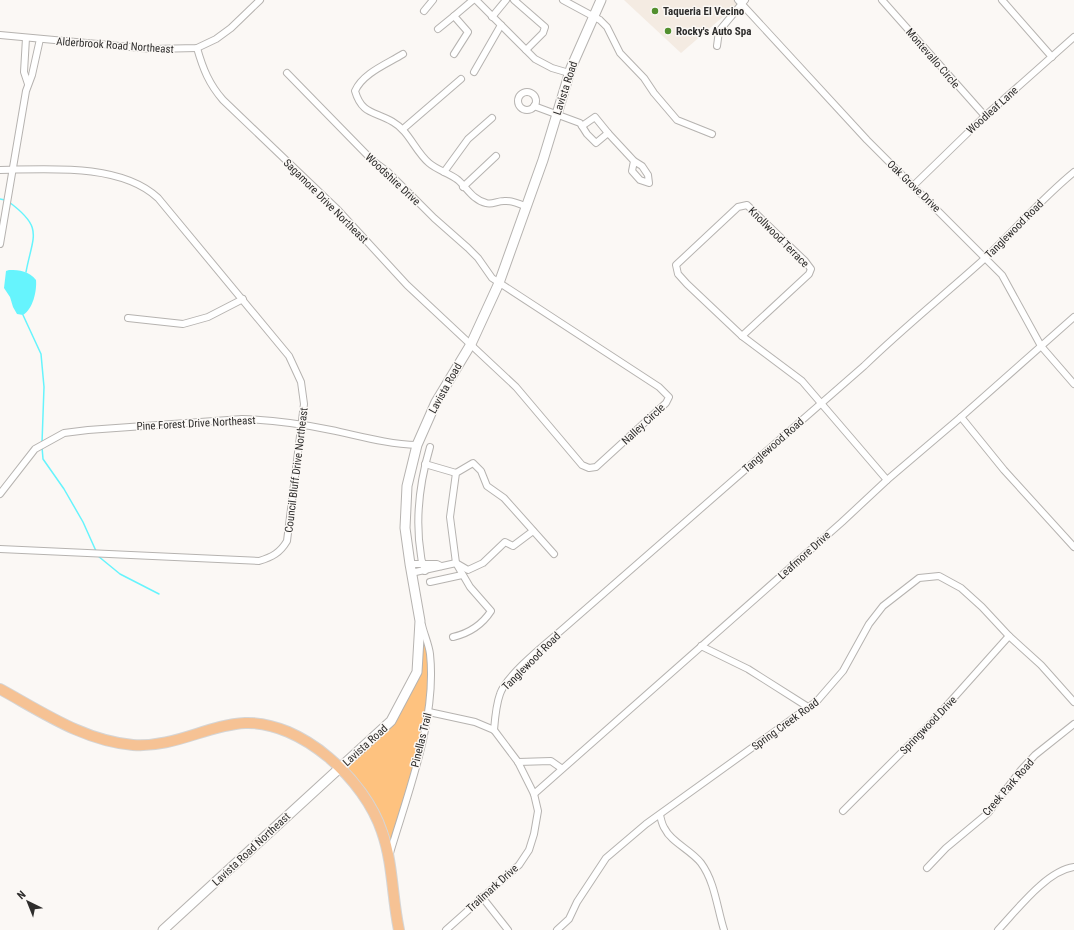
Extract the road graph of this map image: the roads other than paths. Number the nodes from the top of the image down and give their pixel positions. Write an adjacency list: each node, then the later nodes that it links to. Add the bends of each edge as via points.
1 (260, 0): 22 (street, Alderbrook Road Northeast, via 231,28)
2 (433, 0): 11 (street)
3 (475, 0): 12 (street); 13 (street)
4 (506, 0): 13 (street)
5 (514, 0): 23 (street, via 545,27 543,33)
6 (563, 0): 14 (street)
7 (601, 0): 14 (main road, Lavista Road)
8 (882, 0): 34 (street, Montevallo Circle)
9 (1002, 0): 26 (street)
10 (741, 1): 21 (street, via 719,31); 46 (street, Oak Grove Drive, via 851,123)
11 (424, 11)
12 (454, 16): 16 (street); 25 (street, via 468,32)
13 (492, 16): 15 (street)
14 (592, 17): 28 (main road, Lavista Road); 39 (street, via 607,27 620,53 644,78 677,120)
15 (501, 25): 23 (street); 27 (street)
16 (438, 29)
17 (0, 35): 19 (street, Alderbrook Road Northeast)
18 (1074, 37): 26 (street, Woodleaf Lane)
19 (26, 38): 20 (street, Alderbrook Road Northeast); 31 (street, via 24,72)
20 (40, 39): 22 (street, Alderbrook Road Northeast, via 152,50); 31 (street)
21 (717, 46)
22 (198, 48): 56 (street, Sagamore Drive Northeast, via 203,72 219,96 338,210 407,285)
23 (526, 50): 28 (street, via 535,59)
24 (403, 54): 37 (street, via 370,74 359,83 355,91 362,106)
25 (454, 54)
26 (1052, 57): 34 (street, Woodleaf Lane)
27 (474, 72)
28 (569, 73): 33 (main road, Lavista Road)
29 (287, 74): 51 (street, Woodshire Drive, via 373,161 388,172 468,248)
30 (461, 79): 37 (street)
31 (28, 84): 43 (street)
32 (534, 106): 32 (street, via 536,101 530,92 520,95 518,105 522,109 527,110); 33 (street)
33 (557, 114): 36 (street); 48 (main road, Lavista Road)
34 (985, 116): 46 (street, Woodleaf Lane)
35 (492, 118): 44 (street, via 468,139)
36 (582, 126): 38 (street, via 595,117); 38 (street, via 596,143)
37 (403, 129): 44 (street, via 429,163)
38 (608, 133): 41 (street)
39 (712, 134)
40 (496, 156): 47 (street)
41 (634, 161)
42 (0, 170): 43 (street, Council Bluff Drive Northeast)
43 (12, 170): 49 (street); 52 (street, Council Bluff Drive Northeast, via 66,170 117,175 148,188)
44 (444, 172): 47 (street, via 458,180)
45 (1074, 172): 50 (street, Tanglewood Road)
46 (913, 186): 50 (street, Oak Grove Drive, via 947,218)
47 (463, 187): 48 (street, via 485,203 517,202)
48 (527, 207): 51 (main road, Lavista Road)
49 (0, 244)
50 (984, 259): 57 (street, Oak Grove Drive, via 1002,275); 59 (street, Tanglewood Road, via 896,334)
51 (499, 284): 56 (main road, Lavista Road); 56 (street, Nalley Circle, via 646,378 669,397 666,403 607,458 596,467 589,468 582,465 516,387)
52 (243, 299): 54 (street, via 208,317 183,324); 61 (street, Council Bluff Drive Northeast, via 289,356 301,382 304,404)
53 (1074, 317): 57 (street, Leafmore Drive)
54 (128, 318)
55 (742, 336): 55 (street, Knollwood Terrace, via 687,284 678,274 676,265 738,207 746,205 811,269 809,274); 59 (street, Knollwood Terrace, via 802,381)
56 (471, 344): 62 (main road, Lavista Road, via 436,402)
57 (1040, 346): 58 (street, Oak Grove Drive); 60 (street, Leafmore Drive)
58 (1074, 384)
59 (820, 404): 66 (street, Knollwood Terrace); 88 (street, Tanglewood Road, via 515,674 500,692)
60 (961, 417): 66 (street, Leafmore Drive); 69 (street, via 1004,470)
61 (302, 425): 62 (street, Pine Forest Drive Northeast, via 394,444); 67 (street, Pine Forest Drive Northeast, via 242,419 64,433 35,449); 70 (street, Council Bluff Drive Northeast, via 287,541 283,549 274,556 253,561)
62 (417, 445): 75 (main road, Lavista Road, via 407,486 406,528)
63 (430, 447): 64 (street)
64 (425, 464): 65 (street); 72 (street, via 418,511 421,557)
65 (456, 473): 68 (street, via 472,463 480,471 487,486 504,498); 73 (street, via 450,517)
66 (887, 480): 82 (street, Leafmore Drive)
67 (0, 494)
68 (534, 531): 71 (street); 73 (street, via 513,546 505,542 483,563 468,570)
69 (1074, 547)
70 (0, 549)
71 (554, 554)
72 (424, 563): 74 (street); 75 (street); 76 (street)
73 (456, 563): 74 (street); 77 (street)
74 (442, 566): 76 (street)
75 (410, 568): 76 (street); 79 (main road, Lavista Road)
76 (425, 571)
77 (462, 575): 78 (street); 81 (street, via 491,611 486,619 468,633)
78 (430, 582)
79 (420, 621): 86 (street, Pinellas Trail, via 430,652); 91 (main road, Lavista Road, via 417,672 404,701 391,721)
80 (1009, 636): 84 (street, Spring Creek Road, via 1041,665); 85 (street, Spring Creek Road, via 961,588 939,576 919,578 883,606 869,624 832,686); 93 (street, Springwood Drive, via 933,721)
81 (453, 637)
82 (702, 646): 85 (street, via 748,669); 90 (street, Leafmore Drive)
83 (0, 689): 91 (main road, via 79,731 118,743 163,743 239,724 279,727 304,739)
84 (1074, 702)
85 (808, 707): 94 (street, Spring Creek Road)
86 (429, 712): 88 (street, via 475,722); 95 (street, Pinellas Trail)
87 (1074, 724): 97 (street, Creek Park Road, via 1035,755 988,813 946,848)
88 (494, 730): 89 (street, Trailmark Drive)
89 (518, 762): 90 (street, via 551,761); 92 (street, Trailmark Drive)
90 (561, 768): 92 (street, Leafmore Drive)
91 (339, 769): 95 (main road, via 370,806 382,832); 99 (main road, Lavista Road Northeast)
92 (534, 794): 98 (street, Trailmark Drive, via 538,811 529,850 518,865)
93 (843, 811)
94 (660, 815): 103 (street, Spring Creek Road, via 606,858 569,919); 104 (street, via 665,831 687,848 707,873)
95 (388, 856): 100 (main road)
96 (1074, 867): 105 (street, via 1066,868 1044,884)
97 (927, 868)
98 (482, 897): 101 (street, Trailmark Drive); 102 (street)
99 (163, 930)
100 (399, 930)
101 (446, 930)
102 (508, 930)
103 (557, 930)
104 (724, 930)
105 (998, 930)

